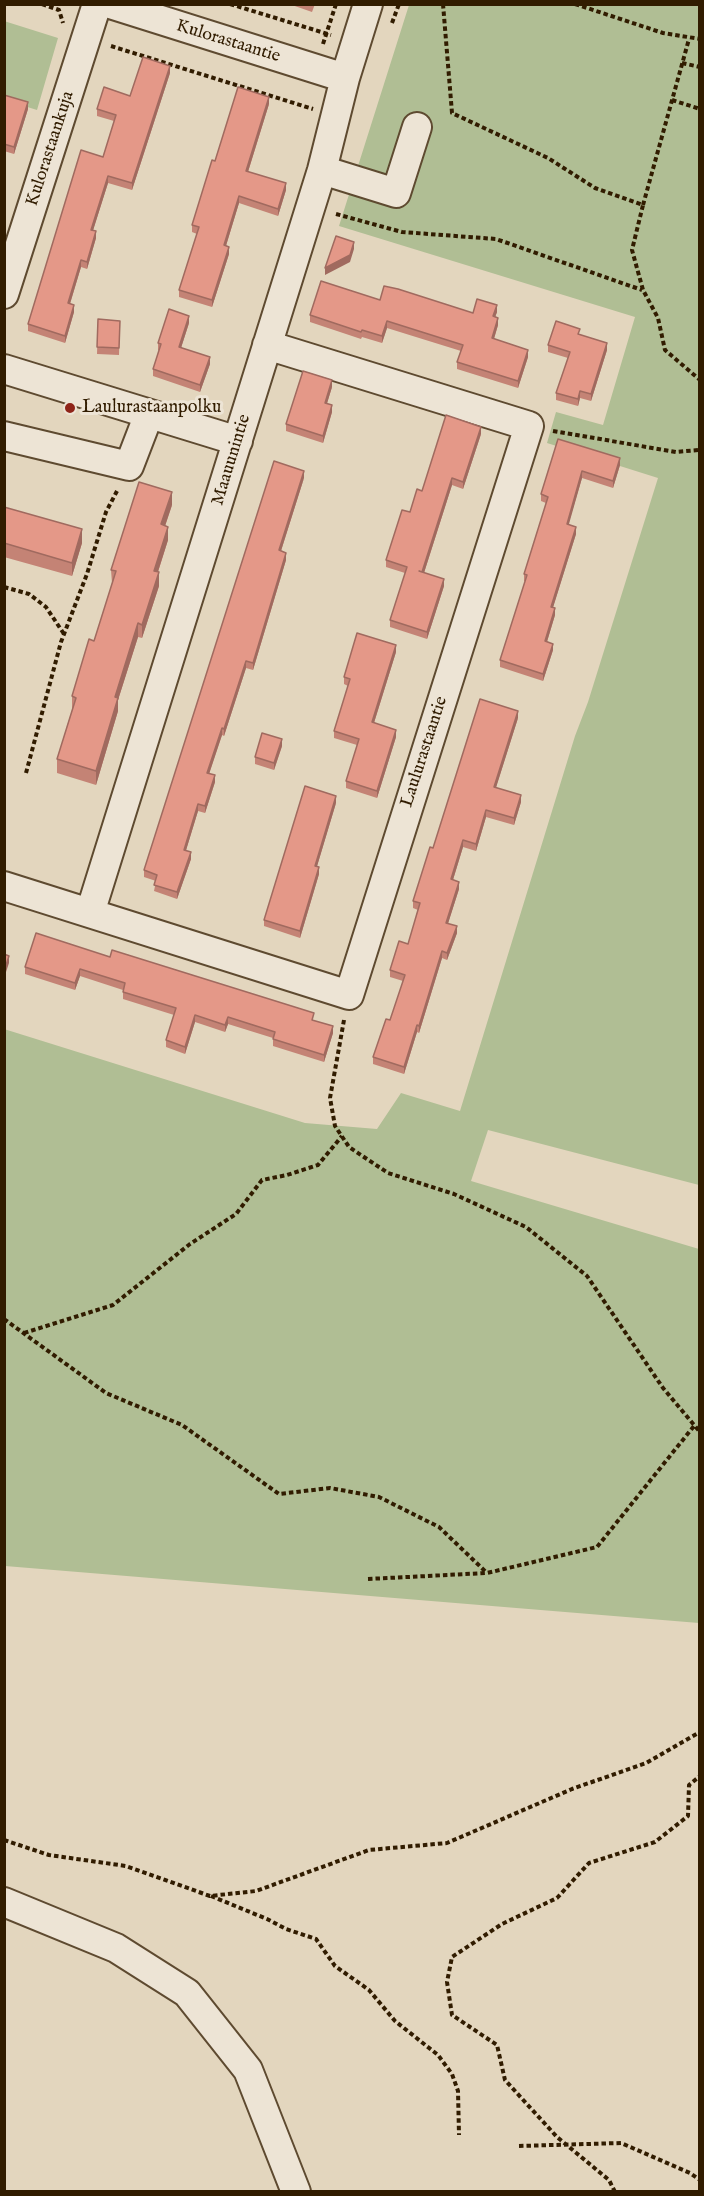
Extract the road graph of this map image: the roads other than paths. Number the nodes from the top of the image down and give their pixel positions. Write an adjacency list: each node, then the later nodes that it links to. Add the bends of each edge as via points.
1 (97, 4): 7 (street, Kulorastaankuja)
2 (110, 4): 4 (street, Kulorastaantie)
3 (368, 4): 4 (street, Maauunintie)
4 (345, 78): 6 (street, Maauunintie)
5 (417, 127): 6 (street, via 396,193)
6 (322, 170): 8 (street, Maauunintie)
7 (4, 294)
8 (267, 345): 12 (street, Maauunintie); 14 (street, Laulurastaantie, via 529,426 349,995)
9 (4, 369): 10 (street)
10 (150, 414): 11 (street, via 129,466); 12 (street)
11 (4, 436)
12 (238, 441): 14 (street, Maauunintie)
13 (4, 886): 14 (street)
14 (90, 913)
15 (4, 1902): 16 (street, via 116,1948 187,1993 248,2070)
16 (296, 2192)

